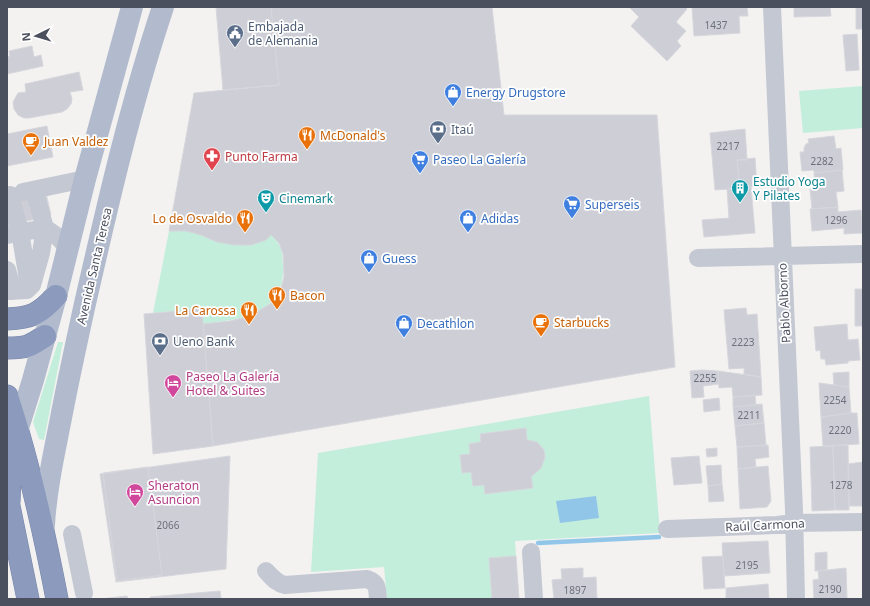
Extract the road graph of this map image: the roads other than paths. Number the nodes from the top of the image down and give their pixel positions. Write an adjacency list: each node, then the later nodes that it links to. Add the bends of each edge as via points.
1 (132, 7): 4 (main road)
2 (163, 7): 24 (main road, Avenida Santa Teresa, via 108,200 60,425 46,500)
3 (772, 7): 11 (street, Pablo Alborno)
4 (85, 179): 5 (street); 9 (main road)
5 (34, 190): 6 (street); 7 (street)
6 (9, 196): 8 (street)
7 (45, 228): 8 (street); 9 (street); 14 (street, via 32,285)
8 (14, 234): 14 (street)
9 (67, 247): 15 (main road)
10 (863, 254): 11 (street)
11 (782, 256): 12 (street); 23 (street, Pablo Alborno)
12 (698, 258)
13 (7, 270): 14 (street)
14 (16, 290)
15 (56, 296): 16 (highway, via 46,308 35,315); 17 (main road)
16 (7, 319)
17 (45, 336): 18 (highway, via 24,348); 20 (main road)
18 (7, 348)
19 (7, 396): 20 (highway)
20 (18, 428): 21 (highway); 24 (highway)
21 (8, 499): 30 (highway)
22 (863, 522): 23 (street, Raúl Carmona)
23 (794, 523): 25 (street, Raúl Carmona); 34 (street, Pablo Alborno)
24 (44, 528): 31 (highway)
25 (667, 529)
26 (72, 534): 29 (street)
27 (531, 552): 33 (street)
28 (266, 571): 32 (street, via 279,584 285,585 367,579 377,586)
29 (84, 593)
30 (28, 599)
31 (57, 599)
32 (378, 599)
33 (534, 599)
34 (796, 599)

